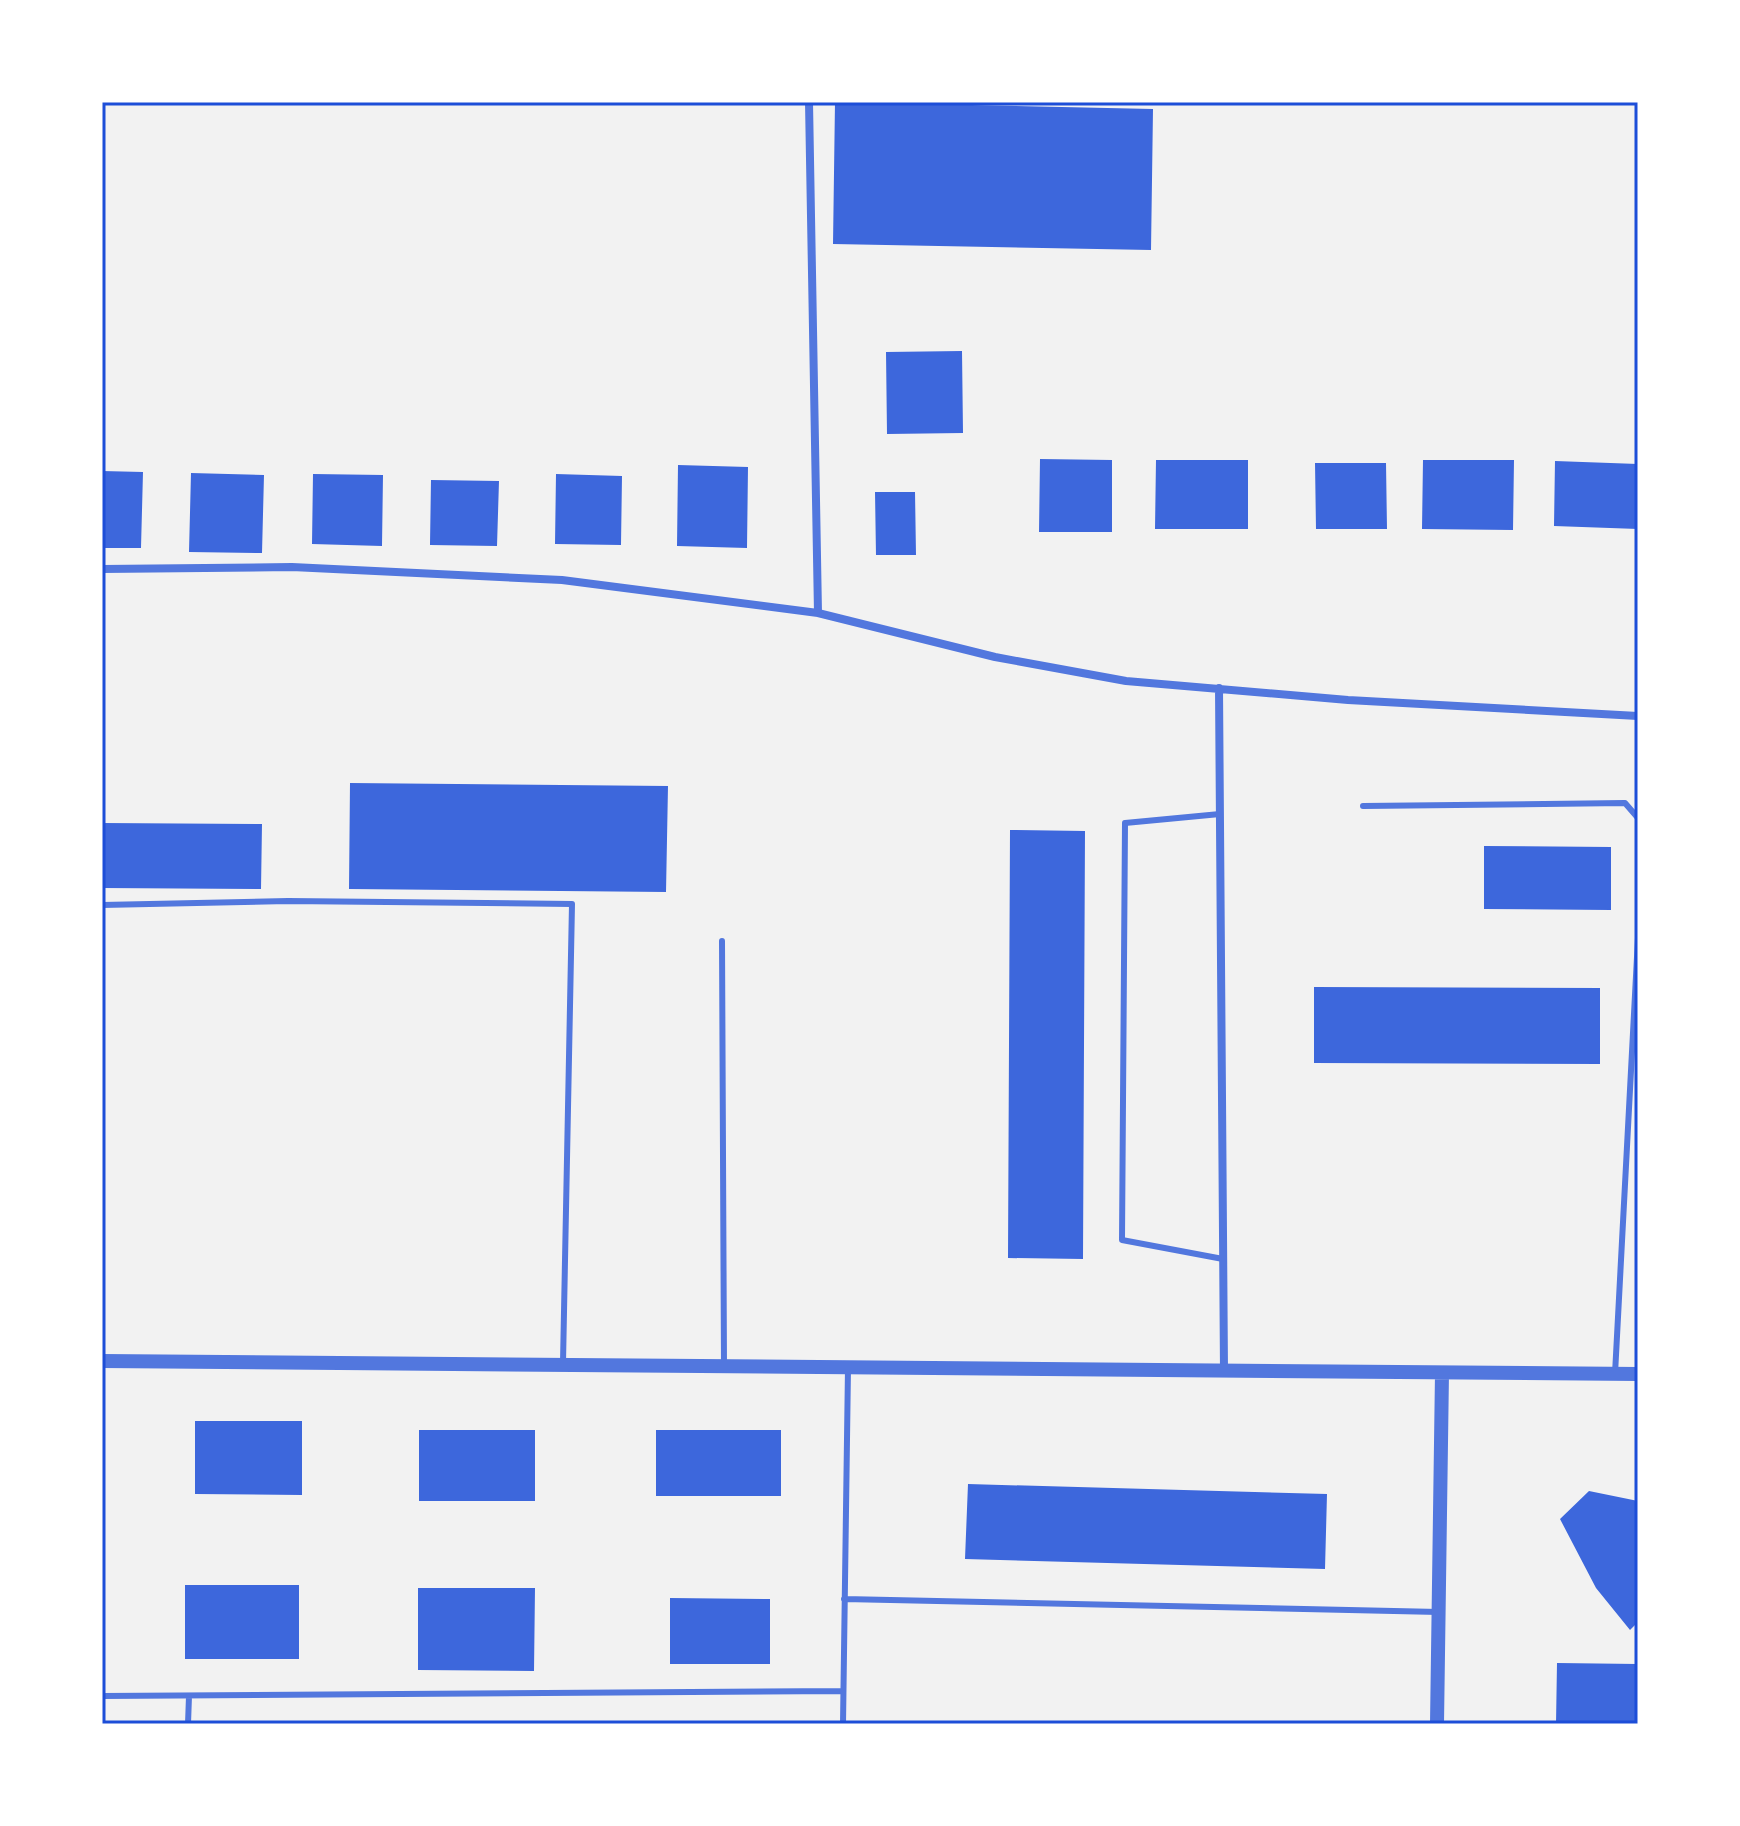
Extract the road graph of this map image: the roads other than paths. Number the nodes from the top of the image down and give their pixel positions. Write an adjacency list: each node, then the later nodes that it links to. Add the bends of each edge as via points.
1 (809, 102): 3 (street)
2 (102, 569): 3 (street, via 292,567 562,580)
3 (818, 613): 4 (street, via 1009,660 1126,681)
4 (1219, 688): 5 (street); 7 (street)
5 (1638, 716)
6 (1363, 806): 8 (lane, via 1625,803)
7 (1220, 814): 12 (street); 12 (lane, via 1125,823 1122,1240)
8 (1638, 818)
9 (102, 905): 14 (lane, via 572,904)
10 (1638, 938): 19 (lane)
11 (722, 941): 15 (lane)
12 (1223, 1259): 17 (street)
13 (102, 1361): 14 (street)
14 (563, 1363): 15 (street)
15 (724, 1367): 16 (street)
16 (848, 1368): 17 (street); 21 (lane)
17 (1224, 1371): 18 (street)
18 (1442, 1373): 19 (street); 22 (street)
19 (1615, 1374): 20 (street)
20 (1638, 1374)
21 (844, 1599): 22 (lane); 23 (lane)
22 (1439, 1612): 28 (street)
23 (843, 1691): 25 (lane); 27 (lane)
24 (102, 1696): 25 (lane)
25 (189, 1696): 26 (lane)
26 (188, 1724)
27 (843, 1724)
28 (1437, 1724)

